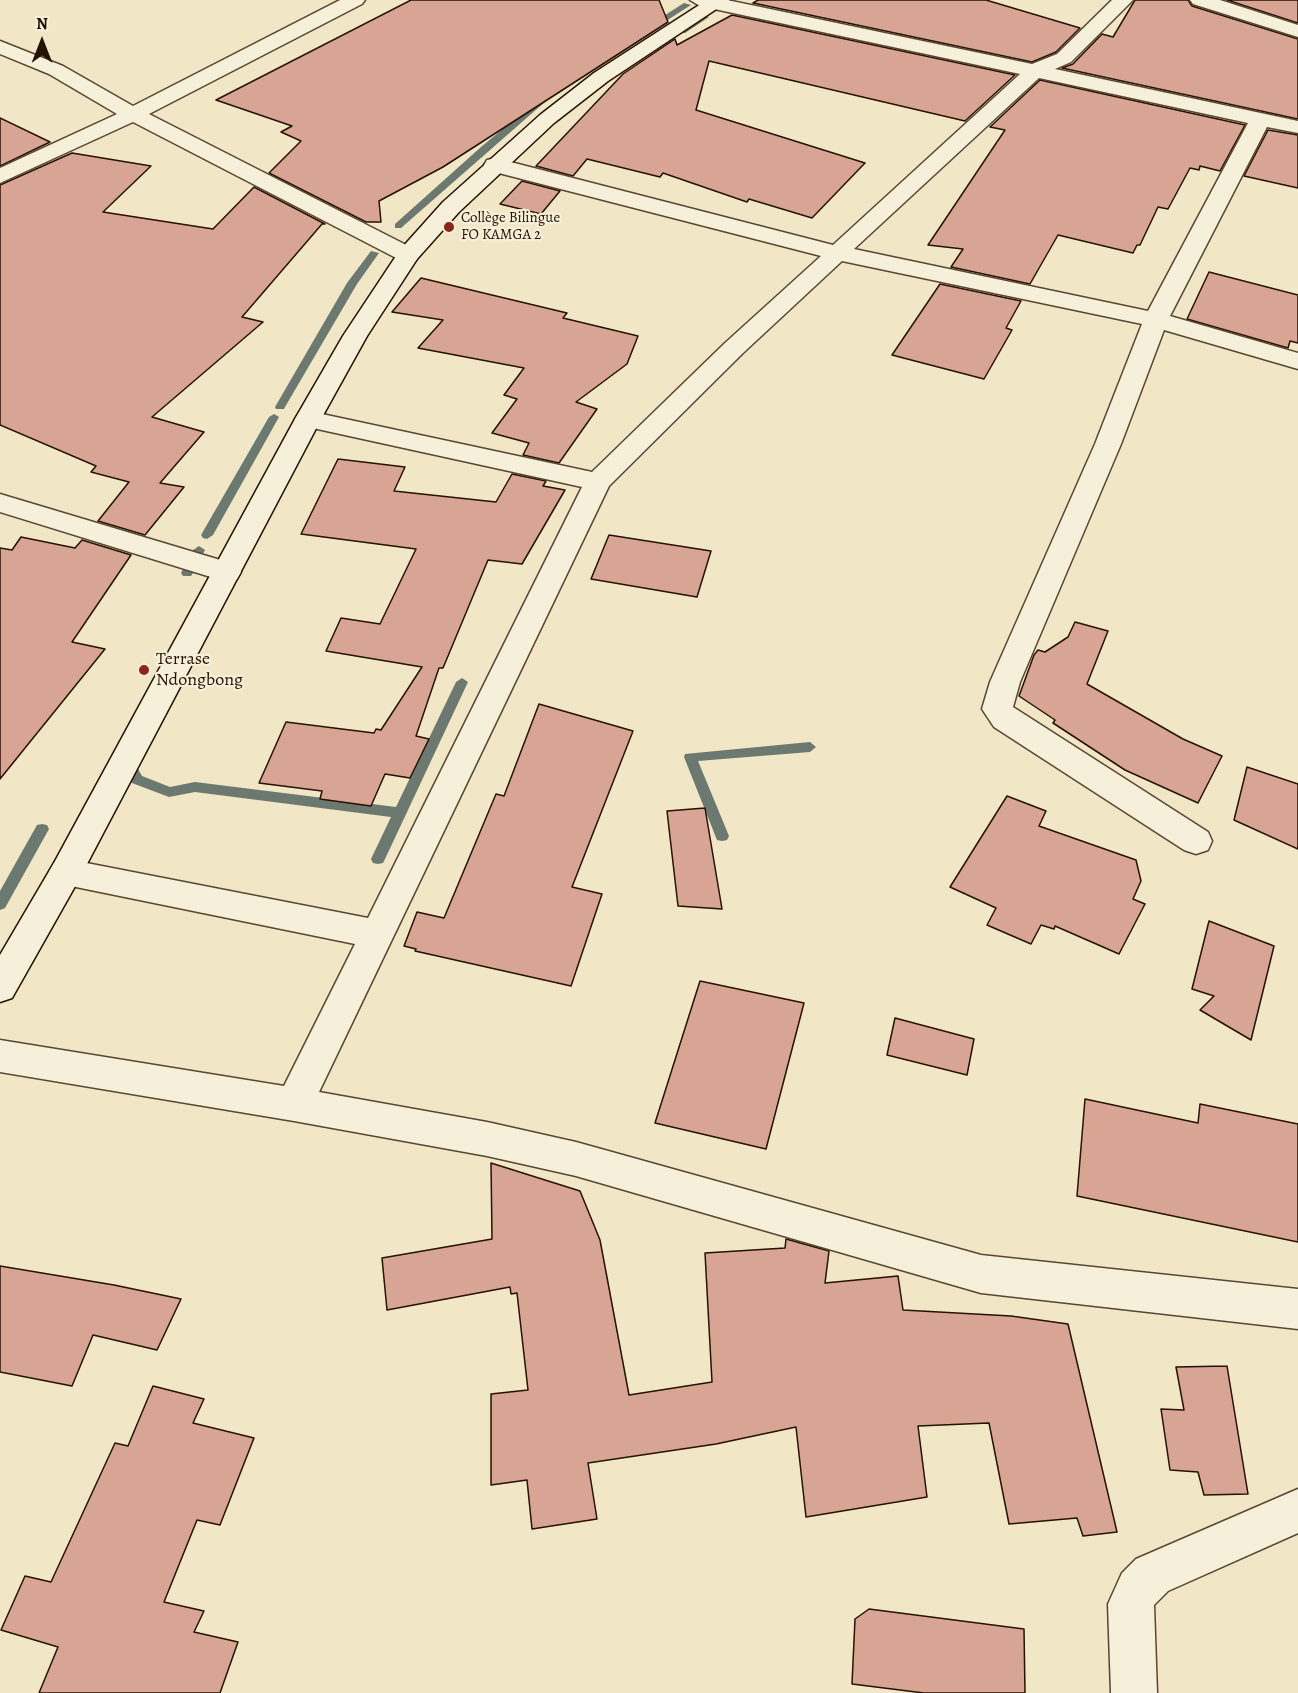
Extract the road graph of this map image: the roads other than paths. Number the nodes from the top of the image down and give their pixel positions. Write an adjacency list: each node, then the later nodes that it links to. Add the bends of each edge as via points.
1 (355, 0): 8 (street)
2 (1123, 0): 7 (street, via 1064,58)
3 (1200, 0): 5 (street)
4 (711, 1): 7 (street); 11 (street, via 601,76)
5 (1298, 31)
6 (0, 47): 8 (street, via 56,70)
7 (1036, 70): 9 (street); 13 (street)
8 (133, 114): 12 (street); 14 (street)
9 (1260, 119): 10 (street); 15 (street)
10 (1298, 127)
11 (495, 165): 13 (street); 14 (street)
12 (0, 176)
13 (838, 253): 15 (street); 18 (street, via 734,348)
14 (408, 255): 17 (street, via 355,336)
15 (1156, 320): 16 (street); 21 (street, via 997,709 1005,719)
16 (1298, 361)
17 (308, 419): 18 (street); 20 (street)
18 (598, 482): 23 (street)
19 (0, 503): 20 (street)
20 (226, 572): 22 (street)
21 (1196, 842)
22 (66, 872): 23 (street); 24 (street)
23 (378, 934): 26 (street)
24 (0, 987)
25 (0, 1056): 26 (street)
26 (294, 1104): 27 (street, via 576,1159 981,1274)
27 (1298, 1309)
28 (1298, 1511): 29 (street, via 1152,1575 1138,1588 1131,1604)
29 (1134, 1693)

